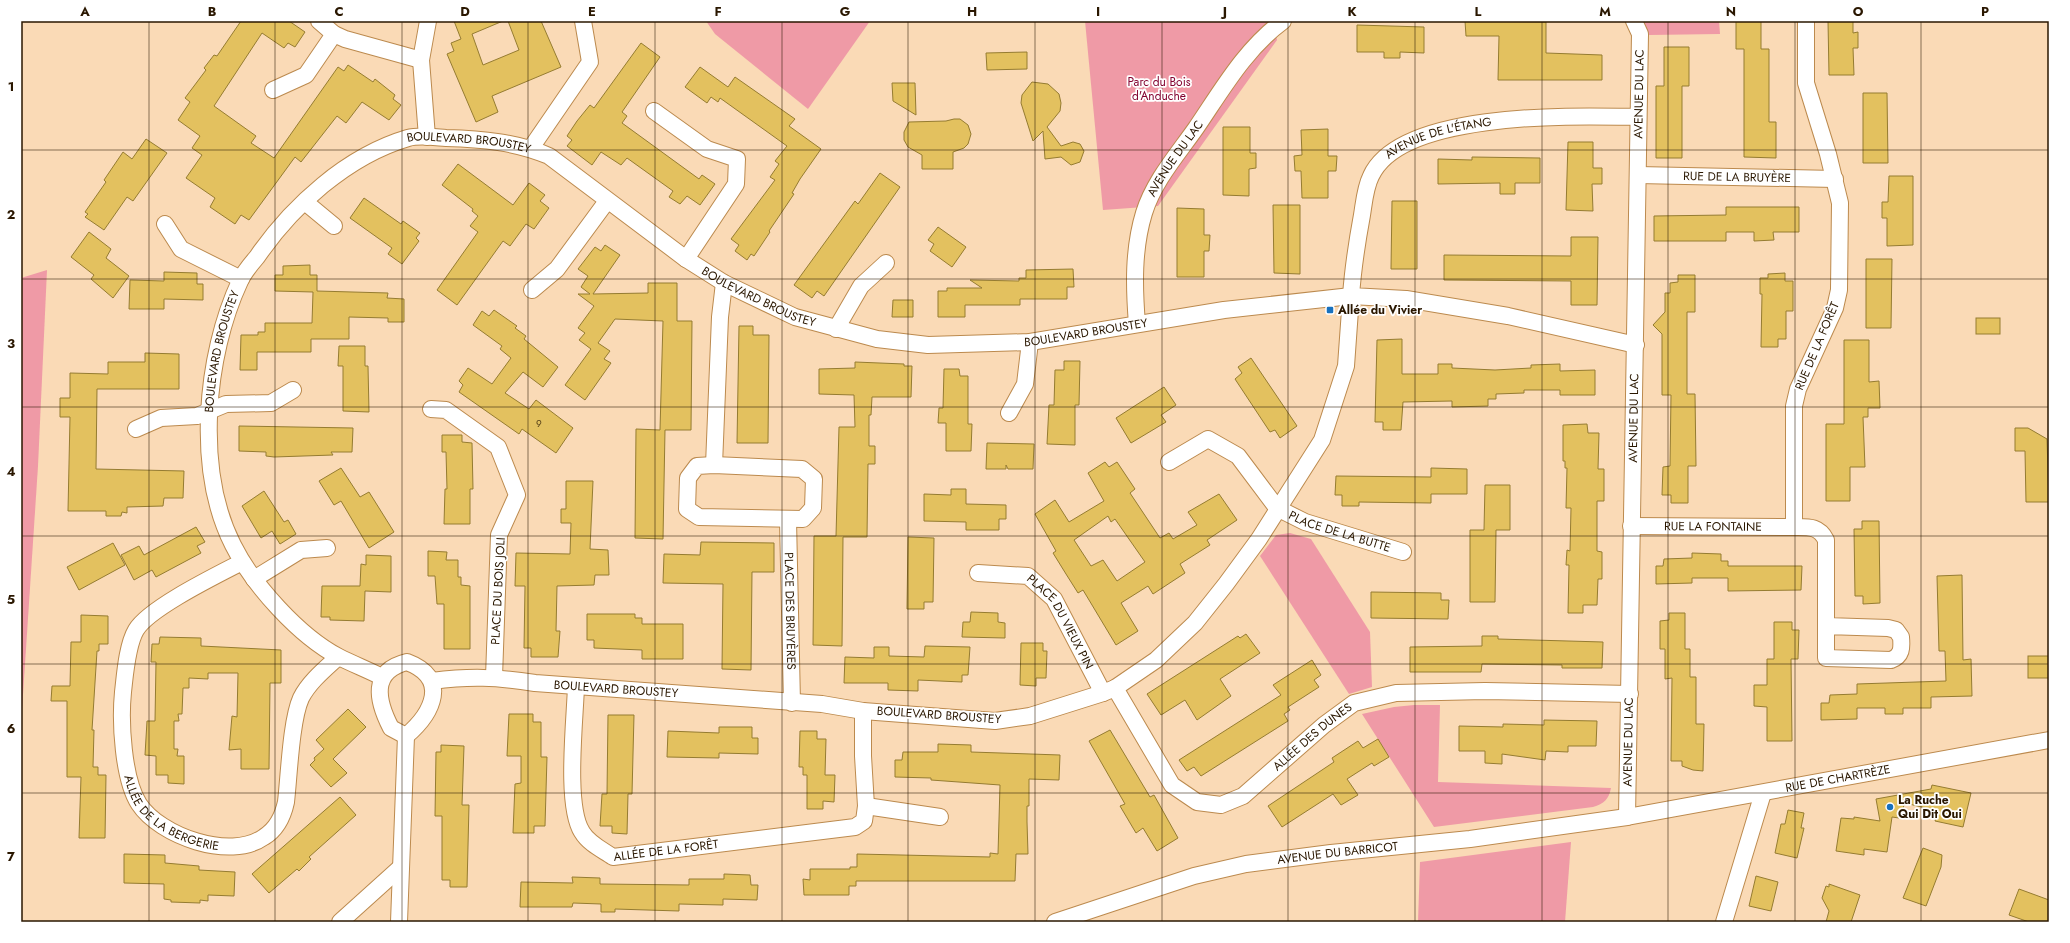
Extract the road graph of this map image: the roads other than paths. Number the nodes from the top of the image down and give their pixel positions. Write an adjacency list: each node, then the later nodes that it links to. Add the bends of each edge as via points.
1 (319, 21): 7 (street)
2 (428, 21): 8 (street)
3 (583, 21): 13 (street, via 590,62)
4 (1283, 21): 26 (street, AVENUE DU LAC, via 1266,35 1240,64 1162,174 1150,196 1138,236 1135,270)
5 (1634, 21): 11 (street, AVENUE DU LAC, via 1640,34)
6 (1806, 21): 15 (street, RUE DE LA FORÊT, via 1806,83)
7 (334, 34): 8 (street); 9 (street, via 306,75)
8 (421, 60): 12 (street)
9 (273, 90)
10 (654, 111): 20 (street, via 707,149 738,160 736,184)
11 (1638, 117): 14 (street, AVENUE DU LAC); 25 (street, AVENUE DE L'ÉTANG, via 1518,117 1436,133 1404,145 1386,157 1371,176 1353,266)
12 (427, 137): 13 (street, BOULEVARD BROUSTEY, via 504,142); 17 (street, BOULEVARD BROUSTEY, via 410,138 388,145 328,180)
13 (531, 148): 16 (street, BOULEVARD BROUSTEY, via 549,156)
14 (1638, 175): 15 (street, RUE DE LA BRUYÈRE); 29 (street, AVENUE DU LAC)
15 (1835, 179): 40 (street, RUE DE LA FORÊT, via 1840,203 1839,290 1836,308 1798,389 1794,406)
16 (607, 201): 20 (street, BOULEVARD BROUSTEY); 24 (street, via 558,269)
17 (305, 202): 19 (street); 22 (street, BOULEVARD BROUSTEY, via 290,214 269,239)
18 (165, 224): 22 (street, via 181,249)
19 (334, 226)
20 (686, 259): 23 (street, BOULEVARD BROUSTEY)
21 (886, 264): 27 (street, via 861,286)
22 (241, 279): 31 (street, BOULEVARD BROUSTEY, via 218,352)
23 (724, 283): 27 (street, BOULEVARD BROUSTEY, via 795,317); 36 (street, via 720,317)
24 (532, 290)
25 (1351, 296): 26 (street, BOULEVARD BROUSTEY, via 1224,310); 29 (street, via 1406,299 1492,313); 37 (street, BOULEVARD BROUSTEY, via 1346,366 1322,440)
26 (1137, 324): 28 (street, BOULEVARD BROUSTEY)
27 (836, 329): 28 (street, BOULEVARD BROUSTEY, via 877,339 928,345)
28 (1030, 342): 33 (street, via 1025,384)
29 (1636, 345): 39 (street, AVENUE DU LAC)
30 (293, 390): 31 (street, via 271,404 226,404)
31 (210, 409): 34 (street, via 197,416 161,418); 43 (street, BOULEVARD BROUSTEY, via 208,447 211,482 219,511)
32 (431, 409): 49 (street, PLACE DU BOIS JOLI, via 446,410 498,447 517,495 499,535)
33 (1009, 413)
34 (136, 429)
35 (1169, 462): 37 (street, via 1208,439 1238,456)
36 (714, 464): 38 (street, via 802,469 814,478 813,508 803,519); 38 (street, via 697,466 688,478 687,509 699,517)
37 (1277, 508): 42 (street, PLACE DE LA BUTTE, via 1305,522); 52 (street, BOULEVARD BROUSTEY, via 1259,539 1195,623 1156,660)
38 (788, 520): 54 (street, PLACE DES BRUYÈRES)
39 (1631, 526): 40 (street, RUE LA FONTAINE); 53 (street, AVENUE DU LAC)
40 (1794, 527): 46 (street, via 1814,528 1822,533 1826,540)
41 (327, 548): 45 (street, via 301,550)
42 (1403, 552)
43 (242, 562): 45 (street, BOULEVARD BROUSTEY); 47 (street, ALLÉE DE LA BERGERIE, via 154,611 136,630 126,662 121,709 127,773 134,796 150,818 177,834 216,845 253,843 270,832 283,814 286,802 296,719 301,699 313,681)
44 (978, 573): 52 (street, PLACE DU VIEUX PIN, via 1028,576 1054,599)
45 (254, 579): 47 (street, BOULEVARD BROUSTEY, via 280,610)
46 (1826, 626): 46 (street, via 1896,630 1901,637 1900,653 1897,658 1891,660 1826,658)
47 (338, 656): 48 (street, BOULEVARD BROUSTEY)
48 (382, 676): 50 (street, via 394,666 407,662 420,667); 56 (street, via 381,702 385,716 391,728)
49 (494, 677): 50 (street, BOULEVARD BROUSTEY); 51 (street, BOULEVARD BROUSTEY)
50 (432, 681): 56 (street, via 432,700 428,710 419,725)
51 (576, 686): 54 (street, BOULEVARD BROUSTEY); 59 (street, ALLÉE DE LA FORÊT, via 572,788 576,815 582,832 593,844 614,857 855,827 864,821)
52 (1109, 690): 53 (street, ALLÉE DES DUNES, via 1172,785 1197,802 1221,805 1244,796 1324,725 1354,703 1396,693 1485,691); 55 (street, BOULEVARD BROUSTEY, via 1030,716 995,721)
53 (1630, 694): 61 (street, AVENUE DU LAC)
54 (792, 702): 55 (street, BOULEVARD BROUSTEY)
55 (862, 711): 59 (street, ALLÉE DE LA FORÊT)
56 (406, 736): 62 (street)
57 (2049, 740): 58 (street, RUE DE CHARTRÈZE)
58 (1763, 793): 61 (street, RUE DE CHARTRÈZE); 66 (street)
59 (866, 806): 60 (street)
60 (940, 817)
61 (1627, 817): 65 (street, AVENUE DU BARRICOT, via 1470,839 1246,864 1194,876)
62 (401, 867): 63 (street); 64 (street)
63 (340, 922)
64 (399, 922)
65 (1055, 922)
66 (1724, 922)

